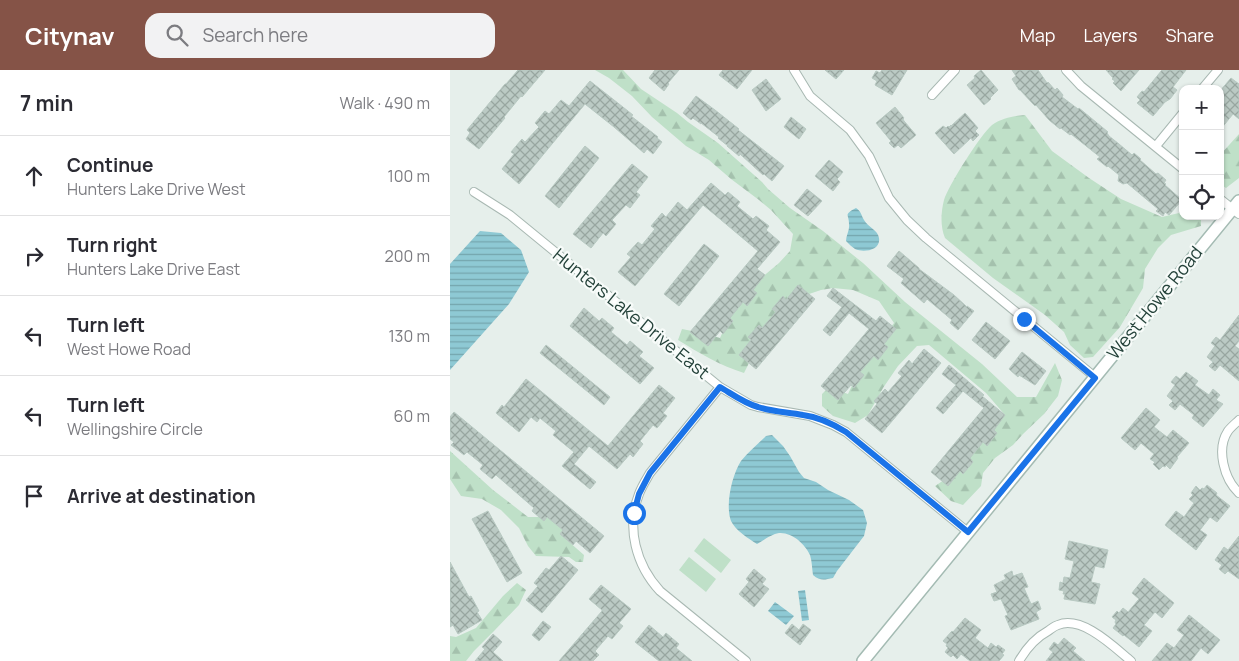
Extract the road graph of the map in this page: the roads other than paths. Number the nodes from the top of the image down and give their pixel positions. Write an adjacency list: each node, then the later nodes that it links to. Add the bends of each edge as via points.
1 (794, 70): 13 (street, via 810,96 850,130 869,156 889,198 907,220)
2 (955, 70): 6 (street)
3 (1066, 70): 8 (street, via 1083,88)
4 (1218, 70): 5 (street)
5 (1205, 85)
6 (932, 95)
7 (1179, 118): 8 (street)
8 (1156, 146): 9 (street)
9 (1179, 166)
10 (474, 192): 14 (street, Hunters Lake Drive East, via 510,215)
11 (1224, 201): 12 (street)
12 (1237, 208): 13 (main road, West Howe Road)
13 (1095, 378): 17 (main road, West Howe Road)
14 (720, 387): 17 (street, Hunters Lake Drive East, via 758,408 802,414 833,424); 18 (street, via 650,473 636,502 633,528 642,565 660,591)
15 (1239, 420): 16 (street, via 1228,432 1222,449 1227,478)
16 (1239, 493)
17 (968, 532): 19 (main road, West Howe Road)
18 (746, 661)
19 (863, 661)
20 (1019, 661): 21 (street, via 1039,636 1059,624 1076,624 1090,630)
21 (1131, 661)

